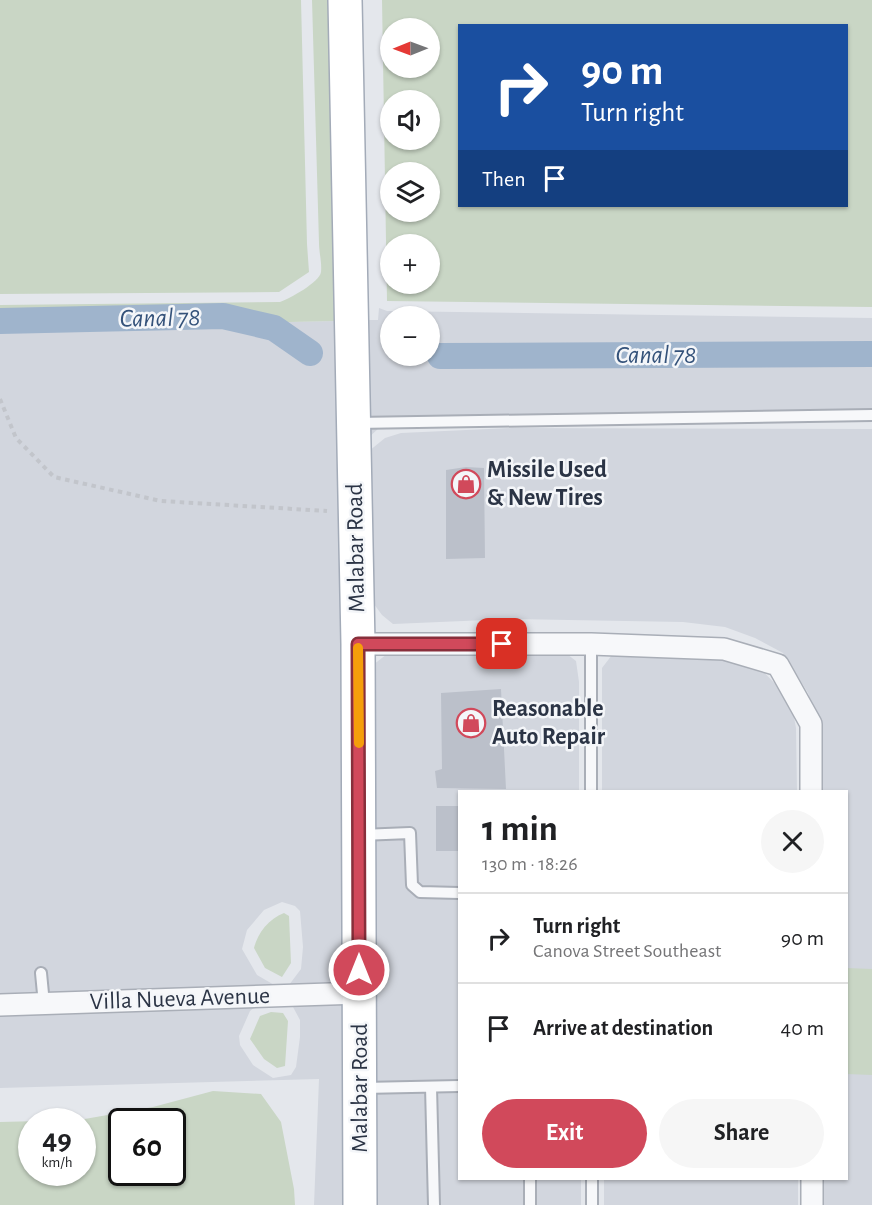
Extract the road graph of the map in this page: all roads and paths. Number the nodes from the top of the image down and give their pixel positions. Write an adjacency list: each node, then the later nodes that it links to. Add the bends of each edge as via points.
1 (345, 0): 4 (main road, Malabar Road)
2 (0, 399): 5 (path, via 16,438 54,477 161,501)
3 (872, 415): 4 (lane)
4 (353, 423): 5 (main road, Malabar Road)
5 (355, 513): 6 (main road, Malabar Road)
6 (358, 644): 7 (street); 10 (main road, Malabar Road)
7 (591, 644): 8 (lane); 9 (street, via 724,649 778,665 811,724)
8 (591, 790)
9 (811, 790)
10 (358, 835): 11 (lane, via 410,833 412,885 420,892); 13 (main road, Malabar Road)
11 (458, 893)
12 (41, 973): 14 (lane)
13 (360, 993): 14 (street, Villa Nueva Avenue); 18 (main road, Malabar Road)
14 (45, 1004): 15 (street, Villa Nueva Avenue)
15 (0, 1005)
16 (458, 1086): 17 (lane)
17 (431, 1087): 18 (lane); 23 (lane)
18 (360, 1088): 22 (main road, Malabar Road)
19 (530, 1180): 24 (lane)
20 (592, 1180): 25 (lane)
21 (812, 1180): 26 (street)
22 (360, 1205)
23 (434, 1205)
24 (530, 1205)
25 (592, 1205)
26 (812, 1205)

